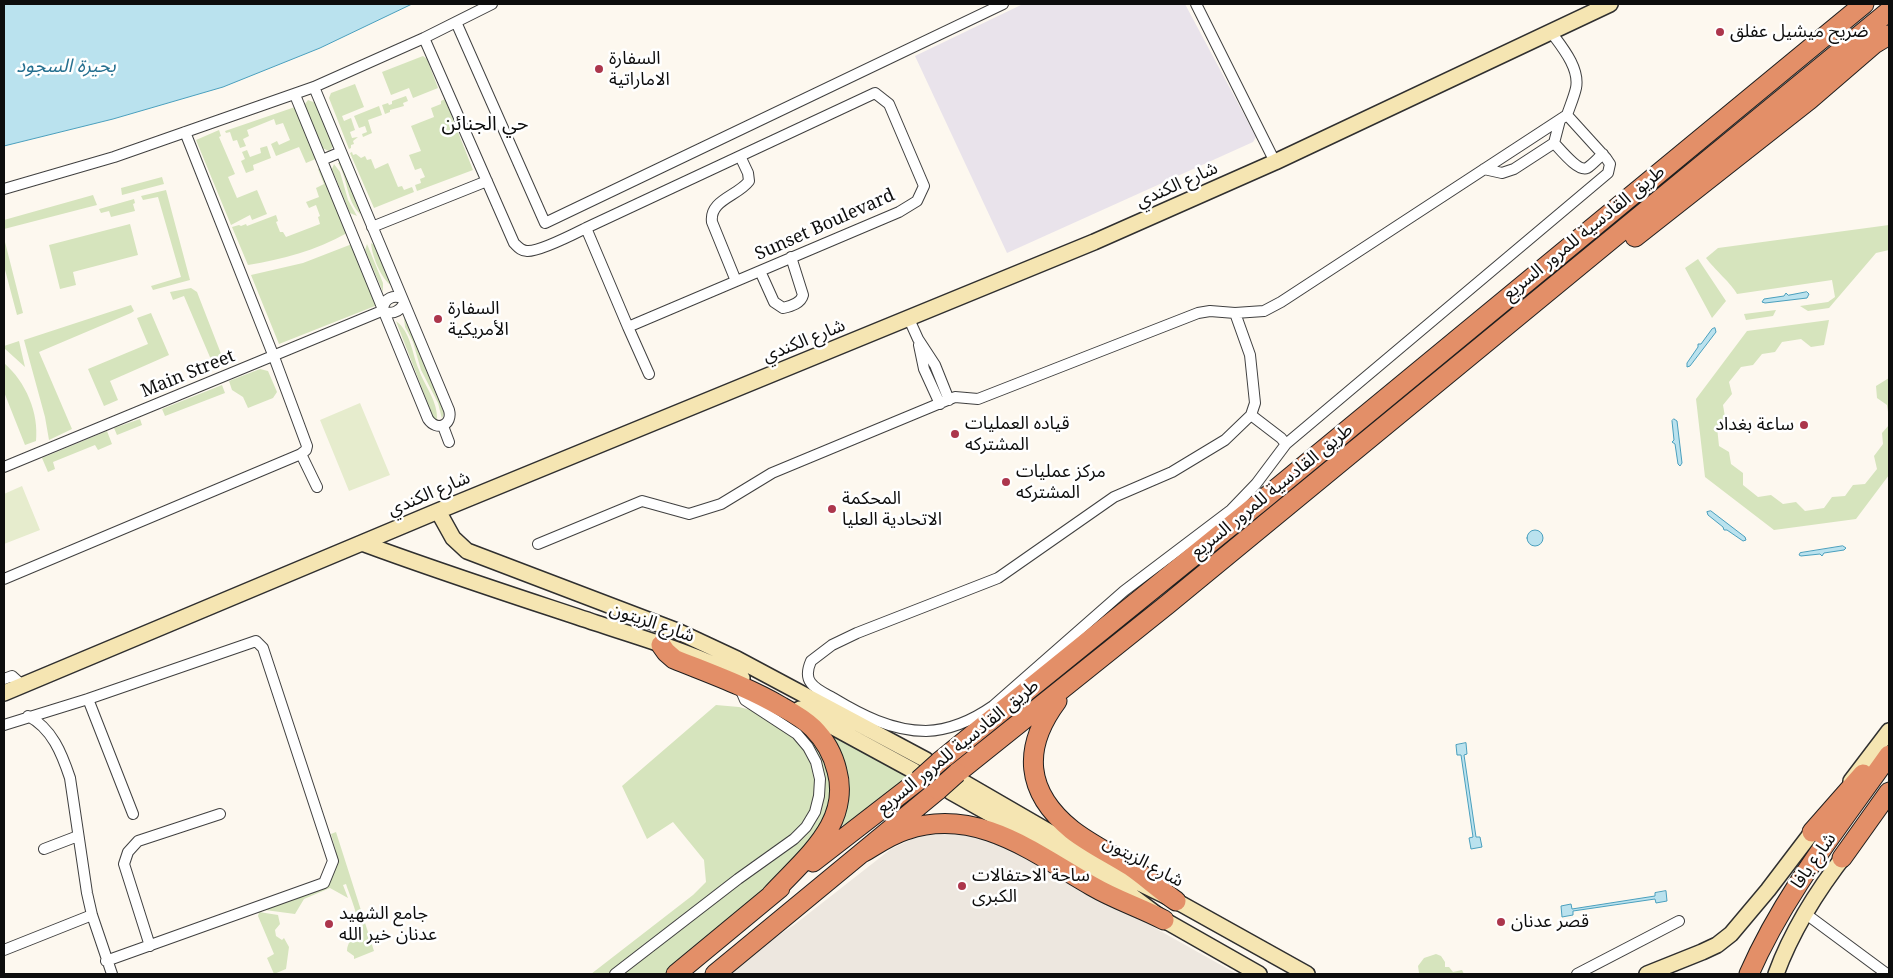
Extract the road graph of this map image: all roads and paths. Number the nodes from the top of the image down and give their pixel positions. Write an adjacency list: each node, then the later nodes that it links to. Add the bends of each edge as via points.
1 (492, 4): 7 (street)
2 (1003, 4): 7 (street, via 545,223)
3 (1196, 4): 20 (street)
4 (1610, 4): 8 (main road, شارع الكندي)
5 (1864, 4): 62 (highway, طريق القادسية للمرور السريع, via 1266,496)
6 (1889, 11): 35 (highway, طريق القادسية للمرور السريع)
7 (456, 22): 10 (street)
8 (1551, 32): 13 (street, via 1576,74 1576,88); 20 (main road, شارع الكندي)
9 (1889, 35): 35 (highway, via 1686,199)
10 (424, 38): 11 (street); 22 (street, Sunset Boulevard)
11 (314, 87): 12 (street); 16 (street)
12 (295, 94): 14 (street); 19 (street)
13 (1564, 117): 15 (street); 17 (street); 21 (street)
14 (185, 132): 23 (street, via 114,157); 36 (street)
15 (1554, 143): 17 (street, via 1582,168); 21 (street, via 1502,174)
16 (341, 152): 19 (street); 24 (street)
17 (1603, 154): 42 (street, via 1610,164 1608,173)
18 (740, 156): 25 (street, Sunset Boulevard); 27 (street, Sunset Boulevard, via 875,93 890,104 924,186 917,201 899,212); 29 (street, via 749,181 718,205 711,217)
19 (322, 160): 26 (street)
20 (1275, 162): 33 (main road, شارع الكندي)
21 (1484, 169): 32 (street, via 1281,302 1264,311)
22 (487, 181): 24 (street); 25 (street, Sunset Boulevard, via 514,243 520,249 536,250)
23 (4, 189)
24 (371, 226): 26 (street, via 363,238); 26 (street, via 358,222 353,227); 30 (street)
25 (586, 228): 34 (street)
26 (353, 234): 31 (street)
27 (791, 258): 28 (street, Sunset Boulevard); 28 (street, via 803,295 792,306 783,308 774,302)
28 (760, 271): 29 (street, Sunset Boulevard)
29 (736, 281): 34 (street, Sunset Boulevard)
30 (403, 301): 31 (street, via 394,313); 31 (street, via 394,296 386,300); 40 (street, via 451,415)
31 (384, 310): 36 (street, Main Street); 40 (street, via 428,419 432,424)
32 (1235, 313): 38 (street, via 1198,313 978,399 954,397); 39 (street, via 1252,366 1255,403)
33 (909, 319): 38 (street, via 918,339 924,369); 46 (main road, شارع الكندي)
34 (628, 327): 37 (street)
35 (1499, 333): 53 (highway, طريق القادسية للمرور السريع)
36 (274, 357): 43 (street, via 307,446); 44 (street, Main Street)
37 (649, 374)
38 (944, 402): 48 (street, via 772,473 721,504 689,514 642,500)
39 (1250, 415): 42 (street); 42 (street, via 1211,450 1172,472 1114,497 998,578 832,645 810,661 808,674 812,684 854,711 915,731 960,725 977,717 1124,591 1231,510 1256,484)
40 (442, 426): 41 (street)
41 (449, 442)
42 (1286, 444)
43 (301, 454): 45 (street); 49 (street)
44 (4, 467)
45 (317, 487)
46 (438, 511): 47 (main road, شارع الكندي); 51 (main road, شارع الزيتون, via 453,538 467,551 677,631)
47 (362, 543): 50 (main road, شارع الزيتون); 54 (main road, شارع الكندي)
48 (538, 544)
49 (4, 579)
50 (661, 645): 51 (highway, via 674,658)
51 (733, 674): 62 (main road, شارع الزيتون); 63 (main road, شارع الزيتون); 76 (highway, via 812,727 829,749 839,778 840,795 832,824); 87 (street, via 745,700 797,734 808,747 820,779 815,812 794,839)
52 (4, 679): 54 (street, via 12,676)
53 (1069, 684): 65 (highway, طريق القادسية للمرور السريع); 77 (highway, via 1037,734 1034,767 1044,800 1072,829)
54 (22, 685): 55 (main road, شارع الكندي)
55 (4, 692)
56 (88, 699): 57 (street); 68 (street); 82 (street, via 256,641 264,648 333,861 324,883)
57 (28, 716): 58 (street); 71 (street, via 44,727 65,762)
58 (4, 725)
59 (1889, 732): 70 (main road)
60 (1889, 743): 70 (highway)
61 (1889, 755): 94 (highway, شارع يافا, via 1794,890)
62 (932, 761): 63 (highway, طريق القادسية للمرور السريع, bridge)
63 (917, 776): 76 (highway, طريق القادسية للمرور السريع)
64 (1889, 776): 95 (highway, شارع يافا, via 1818,874)
65 (952, 784): 73 (highway, طريق القادسية للمرور السريع); 75 (main road, شارع الزيتون); 80 (main road, شارع الزيتون, via 1120,887)
66 (1889, 792): 74 (highway)
67 (1889, 799): 74 (main road)
68 (132, 814)
69 (220, 814): 82 (street, via 138,842 128,852 124,864)
70 (1812, 832): 93 (main road, via 1731,934 1717,945)
71 (78, 836): 72 (street); 79 (street)
72 (44, 849)
73 (862, 853): 80 (highway, via 894,834 924,824 960,823 980,827 1018,843 1113,899); 89 (highway, طريق القادسية للمرور السريع)
74 (1842, 858): 78 (main road)
75 (1159, 892): 77 (main road, شارع الزيتون); 80 (main road, via 1148,890 1141,893 1142,900)
76 (771, 895): 88 (highway, طريق القادسية للمرور السريع)
77 (1176, 900): 91 (main road, شارع الزيتون)
78 (1806, 914): 85 (street); 96 (main road)
79 (92, 915): 83 (street); 84 (street)
80 (1157, 915): 90 (main road, شارع الزيتون)
81 (1679, 920): 92 (street)
82 (150, 946): 84 (street)
83 (4, 950)
84 (106, 961): 86 (street)
85 (1887, 972)
86 (112, 974)
87 (615, 974)
88 (676, 974)
89 (715, 974)
90 (1259, 974)
91 (1307, 974)
92 (1577, 974)
93 (1646, 974)
94 (1749, 974)
95 (1760, 974)
96 (1776, 974)

